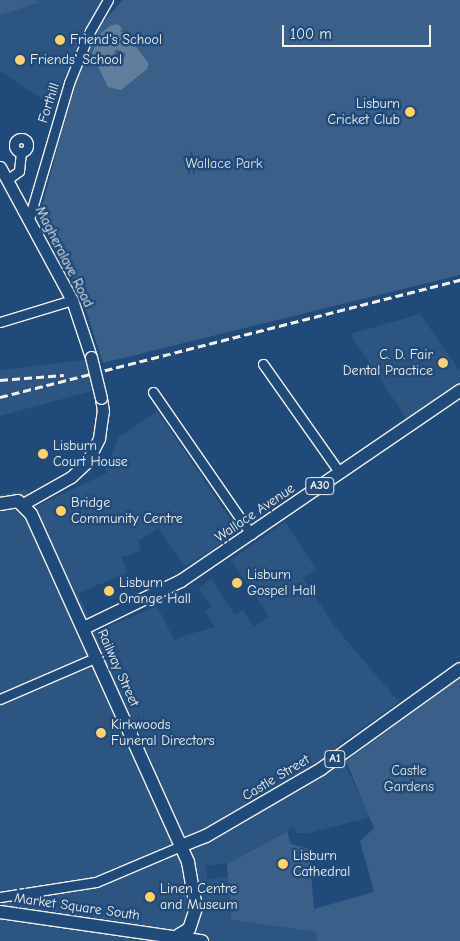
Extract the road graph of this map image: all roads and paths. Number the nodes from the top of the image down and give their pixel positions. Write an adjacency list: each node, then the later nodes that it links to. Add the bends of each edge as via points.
1 (108, 0): 5 (street, Forthill, via 90,32 66,92)
2 (21, 152): 4 (street, via 19,171)
3 (0, 167): 4 (street, Magheralave Road)
4 (7, 180): 5 (street, Magheralave Road)
5 (29, 219): 6 (street, Magheralave Road)
6 (72, 300): 7 (street); 13 (street, Magheralave Road, bridge, via 101,398 103,411 99,438 87,462 70,477)
7 (0, 322)
8 (263, 364): 11 (street)
9 (460, 391): 11 (main road, Wallace Avenue / A30)
10 (153, 392): 14 (street)
11 (340, 472): 14 (main road, Wallace Avenue / A30)
12 (0, 504): 13 (main road, via 12,501)
13 (23, 504): 15 (main road, Railway Street, via 31,514)
14 (251, 534): 15 (main road, Wallace Avenue / A30, via 181,581)
15 (84, 628): 16 (main road, Railway Street)
16 (97, 657): 18 (street); 20 (main road, Railway Street)
17 (460, 670): 19 (main road, Castle Street / A1, via 321,769)
18 (0, 700)
19 (203, 838): 20 (main road, Castle Street / A1); 21 (main road, Castle Street / A1)
20 (182, 846): 21 (main road, Railway Street); 22 (street, A1, via 96,882)
21 (188, 862): 24 (main road, Railway Street, via 196,908 189,929)
22 (0, 897)
23 (0, 912): 24 (main road, Market Square South)
24 (179, 935): 25 (main road, Market Square South)
25 (202, 941)

